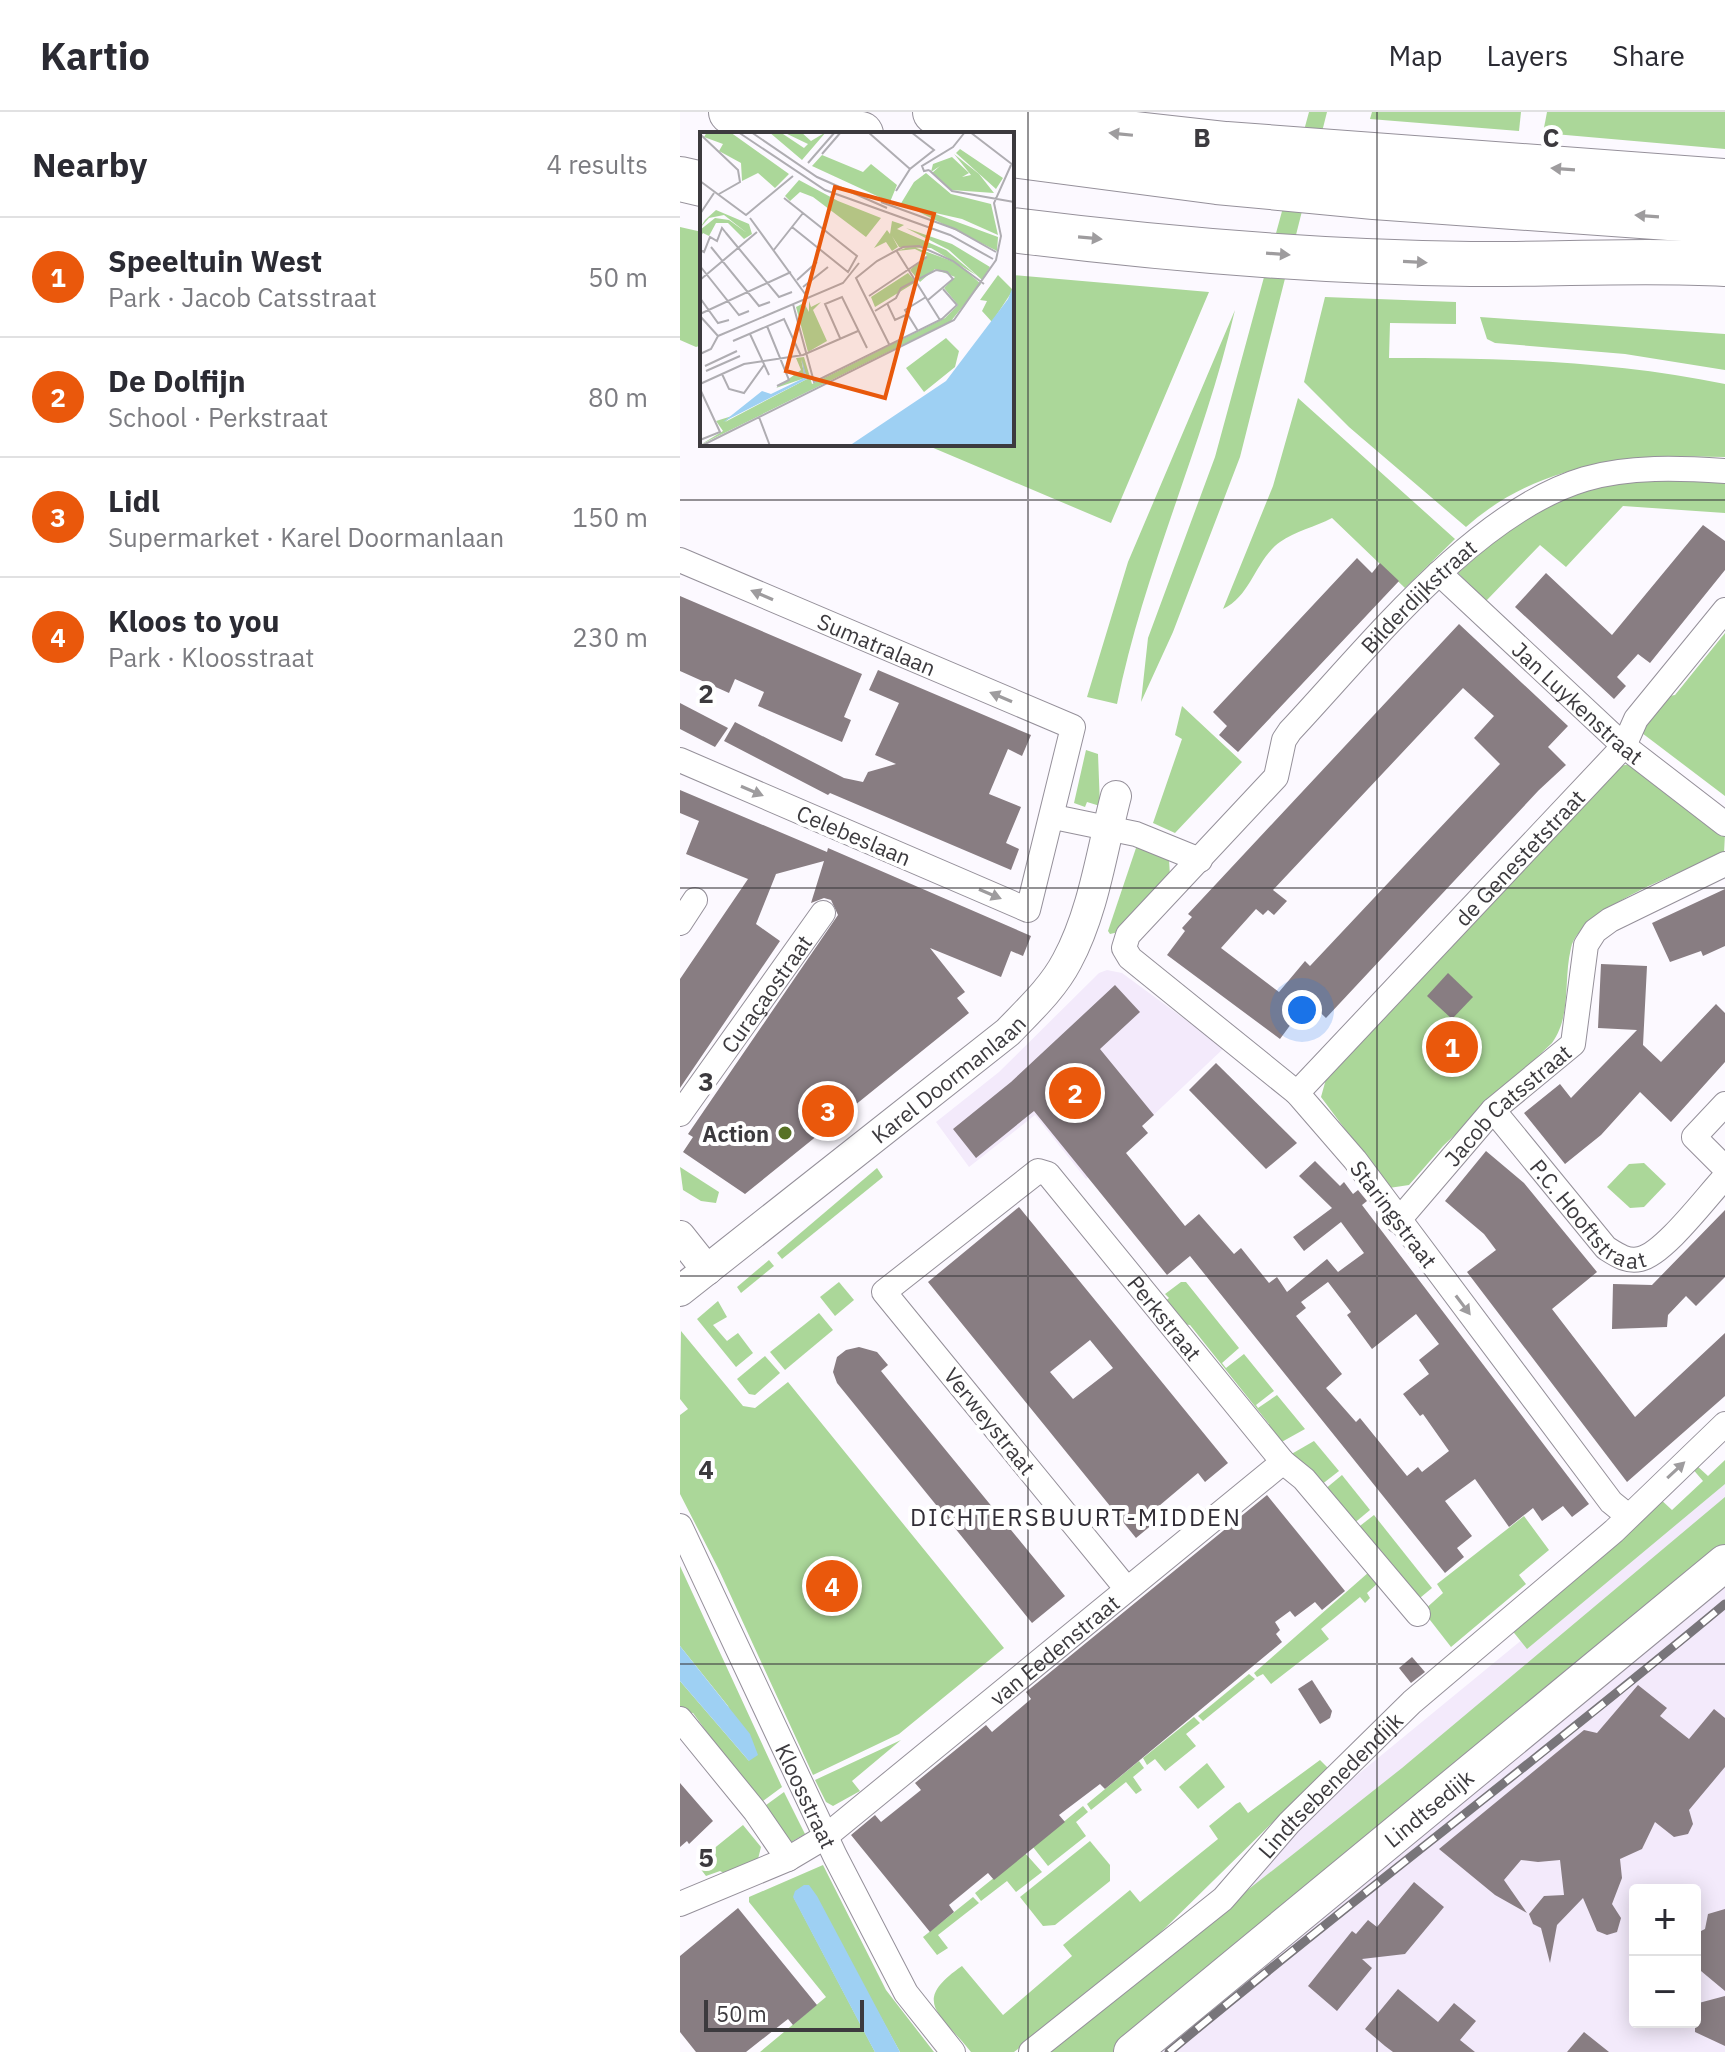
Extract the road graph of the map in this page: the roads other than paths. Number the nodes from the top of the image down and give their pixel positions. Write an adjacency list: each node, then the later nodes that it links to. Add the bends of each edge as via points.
1 (731, 112): 4 (highway)
2 (935, 112): 5 (highway, one-way to 2)
3 (1155, 112): 5 (highway)
4 (849, 132)
5 (1225, 149): 6 (highway); 7 (highway); 7 (highway)
6 (1014, 155)
7 (1382, 164): 9 (highway, one-way to 7, via 1479,164); 11 (highway, one-way to 7)
8 (680, 179): 10 (highway)
9 (1725, 181)
10 (700, 184)
11 (1725, 222)
12 (1014, 230): 13 (highway, one-way to 13, via 1200,248)
13 (1471, 264): 14 (highway); 15 (highway)
14 (1725, 264)
15 (1725, 292)
16 (1725, 471): 18 (street, Bilderdijkstraat, via 1664,469 1586,479 1527,505)
17 (680, 560): 23 (street, Sumatralaan, one-way to 17, via 1073,727)
18 (1439, 573): 20 (street, Jan Luykenstraat); 26 (street, Bilderdijkstraat, via 1290,731 1276,777)
19 (1725, 610): 20 (street, de Genestetstraat, via 1636,719)
20 (1624, 746): 24 (street, Jan Luykenstraat); 32 (street, de Genestetstraat)
21 (680, 760): 23 (street, Celebeslaan, one-way to 23, via 1028,910)
22 (1116, 796): 25 (street, Karel Doormanlaan)
23 (1054, 817): 25 (street)
24 (1725, 824)
25 (1107, 828): 26 (street); 40 (street, Karel Doormanlaan, via 1080,931 1067,961 1035,1003 1008,1032)
26 (1200, 860): 31 (street, Bilderdijkstraat, via 1128,935)
27 (1725, 864): 34 (street, Jacob Catsstraat, via 1595,931 1586,945 1573,1044)
28 (695, 900): 30 (street)
29 (823, 913): 35 (street, Curaçaostraat)
30 (680, 923)
31 (1124, 948): 32 (street, Staringstraat)
32 (1297, 1093): 38 (street, Staringstraat, via 1355,1160)
33 (1725, 1104): 36 (street, via 1694,1137)
34 (1493, 1110): 37 (street, P.C. Hooftstraat, via 1606,1248 1622,1258 1641,1259 1657,1249); 38 (street, Jacob Catsstraat)
35 (680, 1114)
36 (1725, 1168)
37 (1725, 1177)
38 (1398, 1221): 45 (street, Staringstraat, one-way to 45, via 1611,1502)
39 (680, 1236): 40 (street)
40 (707, 1270): 41 (street, Karel Doormanlaan)
41 (680, 1291)
42 (884, 1292): 44 (street, Perkstraat, via 1044,1170); 48 (street, Verweystraat)
43 (1725, 1424): 45 (street, Lindtsebenedendijk, one-way to 43)
44 (1283, 1462): 48 (street, van Eedenstraat); 49 (street, Perkstraat, via 1304,1479)
45 (1627, 1515): 55 (street, Lindtsebenedendijk, via 1412,1702 1289,1823 1223,1899)
46 (680, 1526): 51 (street, Kloosstraat)
47 (1725, 1563): 56 (main road, Lindtsedijk)
48 (1126, 1588): 51 (street, van Eedenstraat)
49 (1418, 1614)
50 (680, 1719): 52 (street)
51 (825, 1837): 52 (street, van Eedenstraat); 54 (street, Kloosstraat, via 906,1993)
52 (788, 1859): 53 (street, van Eedenstraat)
53 (680, 1904)
54 (953, 2052)
55 (1031, 2052)
56 (1132, 2052)

